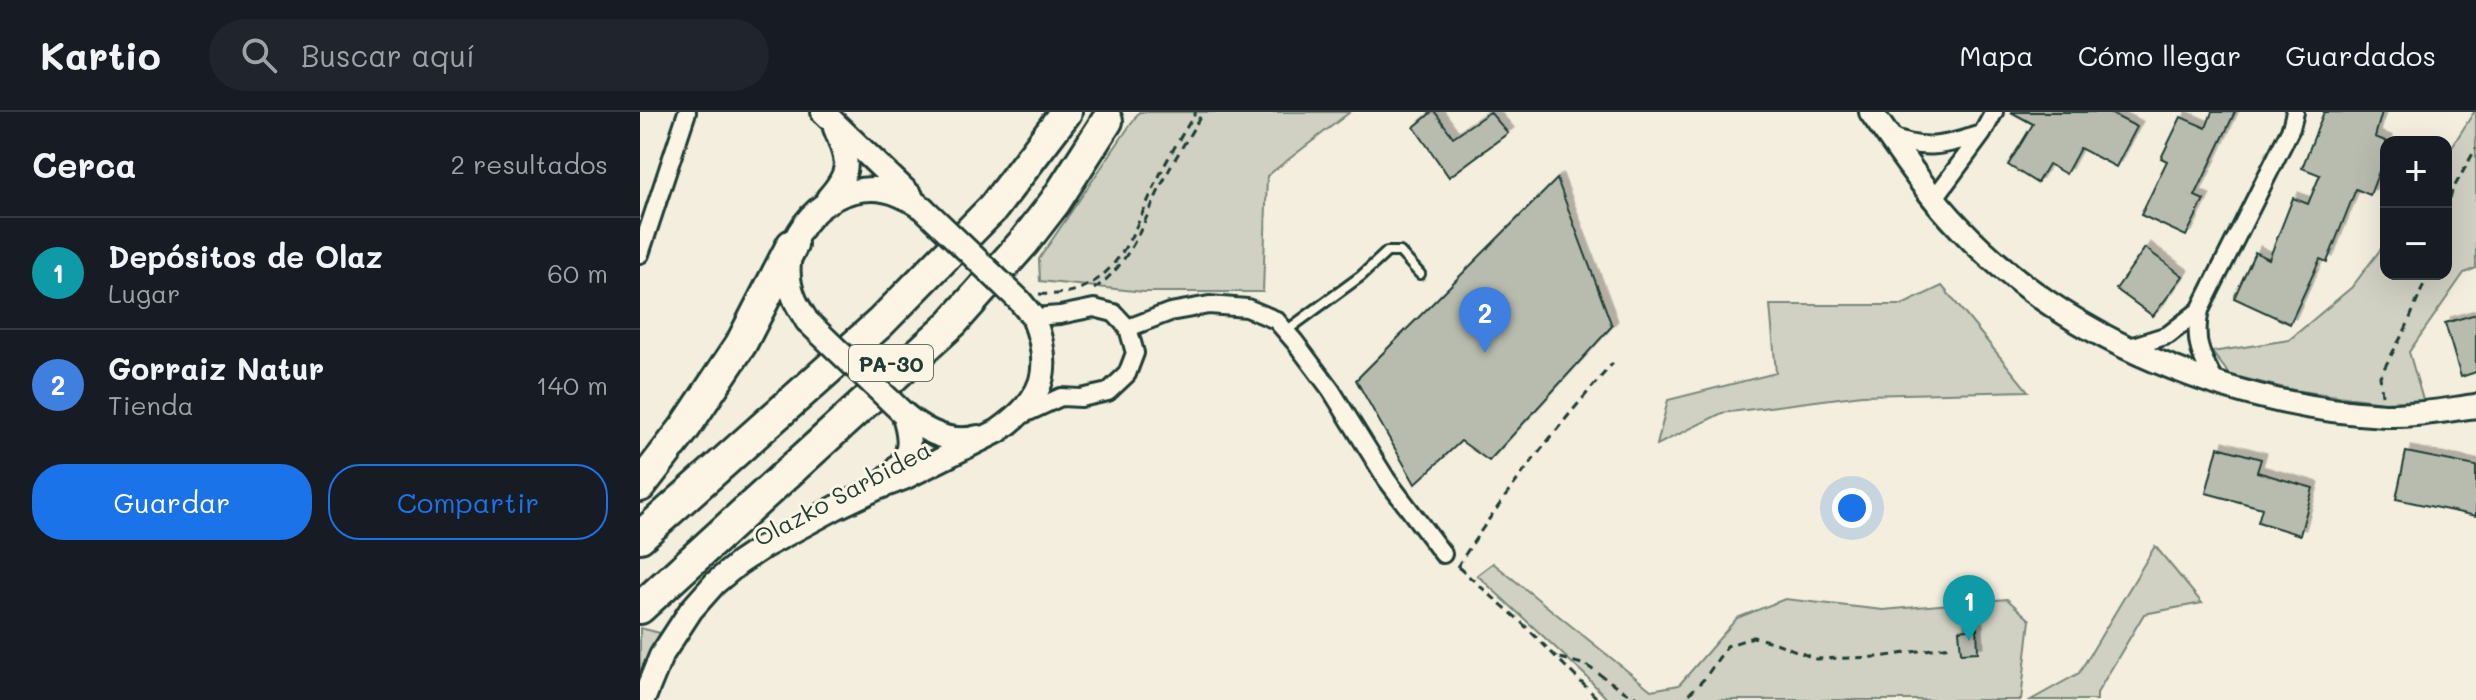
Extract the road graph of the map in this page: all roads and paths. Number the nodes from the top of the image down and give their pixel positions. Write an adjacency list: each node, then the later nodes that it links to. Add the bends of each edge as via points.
1 (687, 112): 18 (street)
2 (1066, 112): 39 (highway, PA-30, via 993,208 880,323)
3 (1196, 112): 22 (path, via 1166,162 1138,226 1108,271 1072,293)
4 (1203, 112): 21 (path, via 1126,258)
5 (1871, 112): 11 (street)
6 (1994, 112): 10 (street)
7 (2295, 112): 23 (street)
8 (827, 116): 14 (street, via 845,153 844,179); 15 (street)
9 (1110, 116): 42 (highway, PA-30, via 1023,232 956,303); 43 (highway, via 1055,202 953,322)
10 (1982, 134): 11 (street, via 1945,145 1911,146); 13 (street)
11 (1889, 137): 13 (street)
12 (2476, 148): 16 (path)
13 (1934, 199): 27 (street, via 2021,284)
14 (824, 203): 15 (street, via 848,191 875,189 901,194); 17 (street, via 805,221)
15 (923, 208): 24 (street, bridge)
16 (2447, 208)
17 (792, 245): 33 (street, bridge, via 788,272 793,298 807,321); 37 (highway, via 741,344)
18 (640, 254)
19 (1420, 274): 26 (lane, via 1400,252 1387,252)
20 (2426, 280): 30 (path, via 2380,376)
21 (1089, 292)
22 (1038, 294)
23 (2200, 310): 27 (street, via 2168,335); 29 (street, via 2199,350)
24 (1033, 317): 25 (street, via 1094,308 1114,313); 35 (street, via 1043,342 1044,369 1036,394)
25 (1128, 328): 26 (street, via 1209,305 1247,308 1276,320); 35 (street, via 1135,353 1127,374 1108,392 1061,397)
26 (1286, 331): 40 (street)
27 (2127, 348): 29 (street)
28 (1613, 363): 41 (path, via 1521,476)
29 (2217, 385): 32 (street, via 2307,407 2388,415)
30 (2383, 402)
31 (2476, 406): 32 (street)
32 (2436, 412): 34 (street)
33 (903, 413): 36 (street, via 945,438 972,439); 38 (street, via 908,452)
34 (2476, 414)
35 (1020, 416): 36 (street)
36 (998, 431): 38 (street)
37 (640, 486)
38 (875, 489): 46 (street, via 763,547 715,583 675,633)
39 (640, 537)
40 (1443, 554): 41 (path)
41 (1457, 567): 45 (path)
42 (640, 586)
43 (640, 608)
44 (1951, 646): 49 (path, via 1880,657 1816,659 1753,637 1727,646 1705,678)
45 (1556, 657): 47 (path); 48 (path, via 1586,665)
46 (643, 700)
47 (1599, 700)
48 (1646, 700)
49 (1677, 700)

